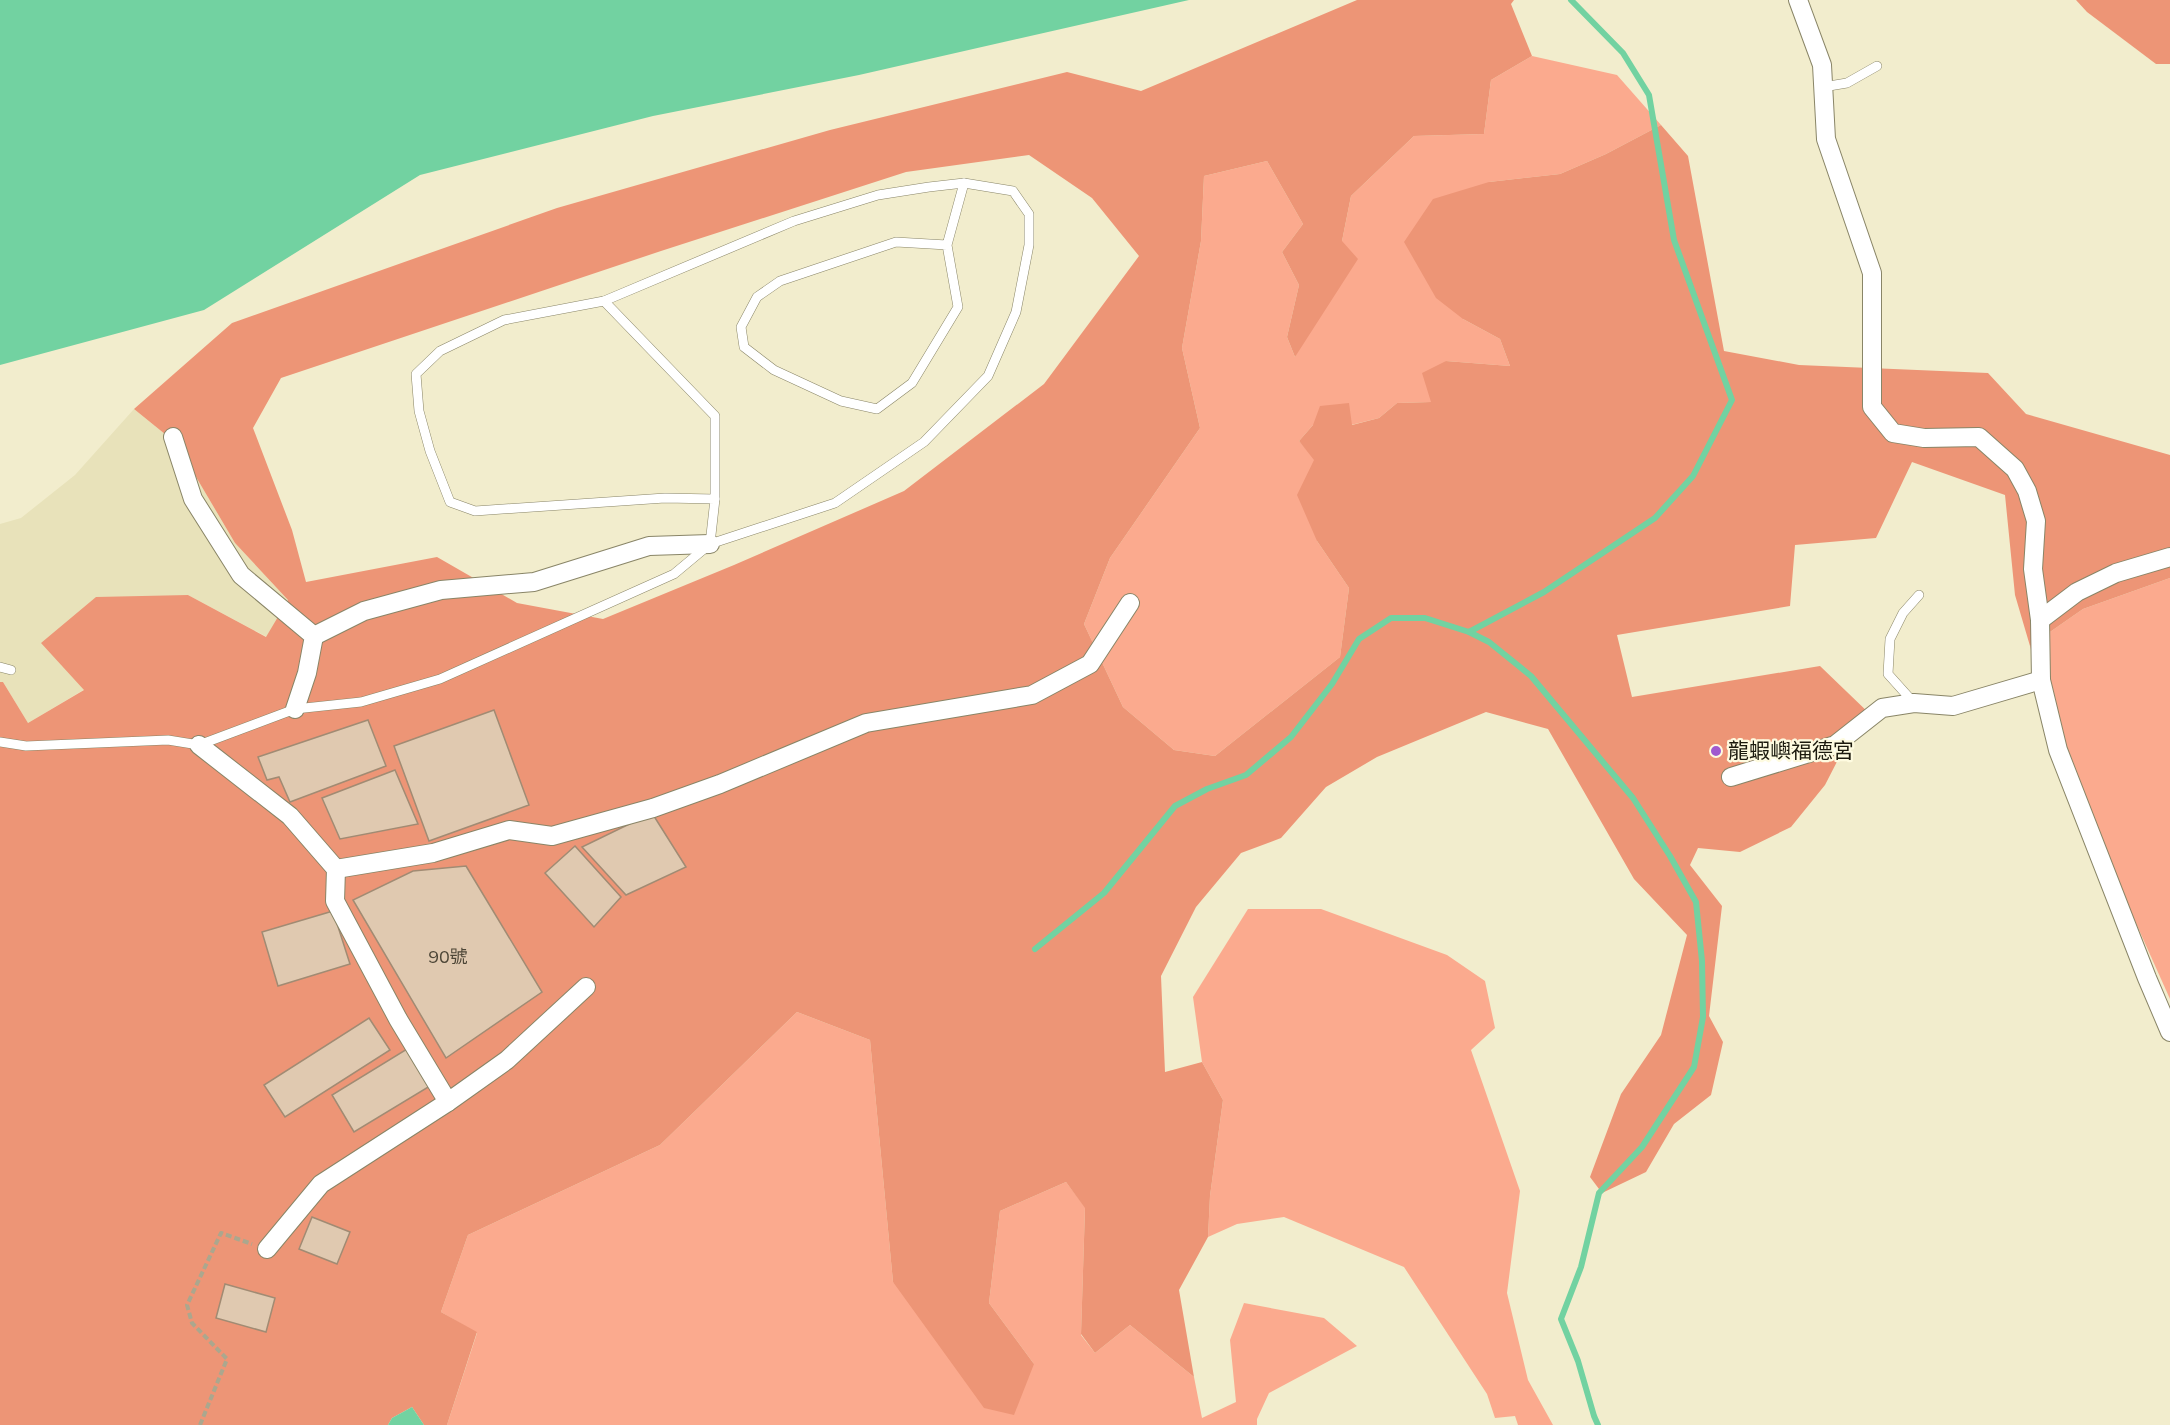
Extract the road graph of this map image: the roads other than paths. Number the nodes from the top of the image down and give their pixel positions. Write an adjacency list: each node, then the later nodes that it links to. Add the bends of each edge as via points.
1 (1798, 0): 3 (street, via 1822,65)
2 (1877, 66): 3 (lane, via 1847,83)
3 (1823, 87): 13 (street, via 1826,139 1872,273 1872,407 1893,433 1924,438 1978,437 2016,469 2036,521 2033,569)
4 (964, 183): 5 (lane); 6 (lane, via 878,195 794,221); 9 (lane, via 1013,190 1029,214 1029,245 1016,312 988,376 924,442 835,502)
5 (947, 245): 5 (lane, via 896,242 780,282 758,297 741,327 744,347 774,370 841,401 877,409 912,383 958,307)
6 (604, 300): 8 (lane, via 715,416); 8 (lane, via 504,320 440,351 416,374 419,411 450,502 475,511 665,498)
7 (173, 437): 14 (street, via 193,499 241,575)
8 (716, 499): 9 (lane)
9 (710, 544): 14 (street, via 649,546 534,582 441,590 364,611); 19 (lane, via 674,574 440,679 361,702)
10 (2170, 557): 13 (street, via 2097,582)
11 (1919, 595): 18 (lane, via 1903,613 1890,639 1888,674)
12 (1130, 603): 23 (street, via 1090,664 1032,695 866,723 654,808 552,836 509,830 433,853)
13 (2040, 620): 17 (street)
14 (314, 636): 19 (street)
15 (0, 667): 16 (lane)
16 (11, 670)
17 (2041, 680): 18 (street, via 1953,706); 25 (street, via 2058,750)
18 (1914, 703): 22 (street, via 1881,708 1834,745)
19 (295, 709): 21 (lane)
20 (0, 742): 21 (lane, via 26,746 168,740)
21 (199, 745): 23 (street, via 290,816)
22 (1731, 777)
23 (336, 869): 26 (street, via 335,901)
24 (586, 987): 26 (street, via 507,1060)
25 (2170, 1032)
26 (448, 1102): 27 (street, via 321,1184)
27 (267, 1248)

